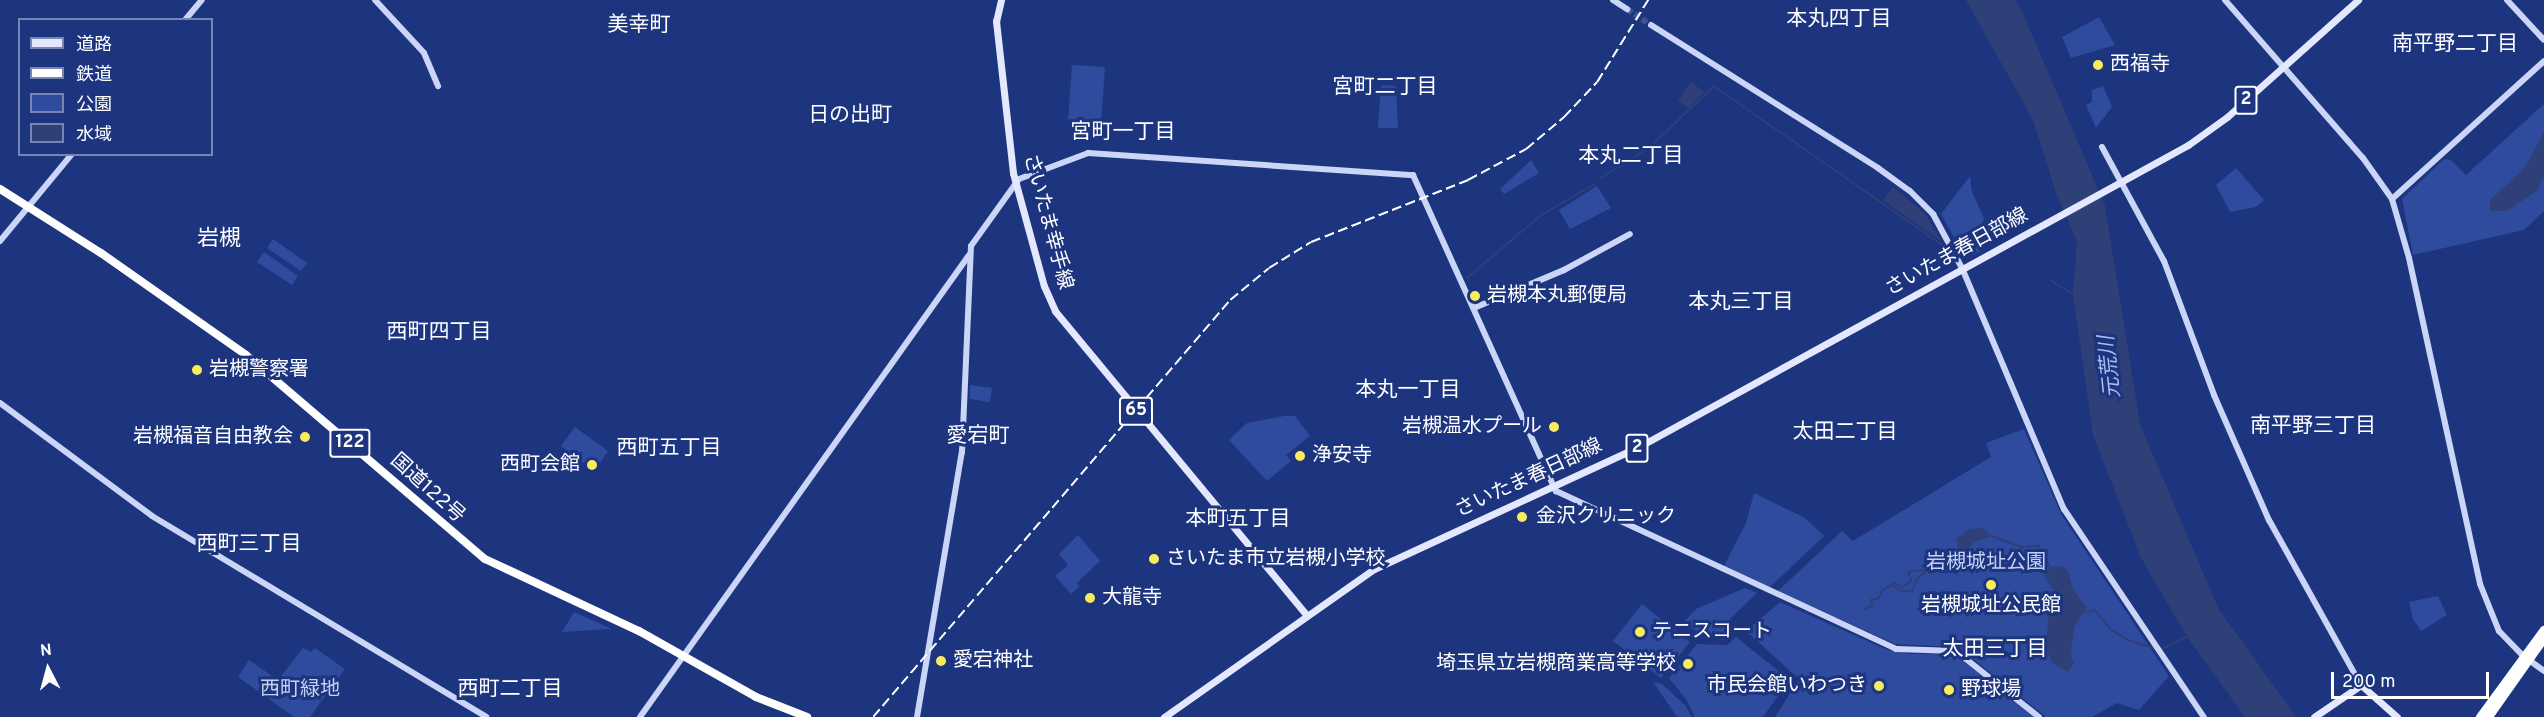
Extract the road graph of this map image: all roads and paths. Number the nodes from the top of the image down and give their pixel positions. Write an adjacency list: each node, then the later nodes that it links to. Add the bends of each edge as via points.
1 (202, 0): 9 (street)
2 (375, 0): 14 (street, via 424,53)
3 (1001, 0): 17 (main road, さいたま幸手線 / 65, via 997,30)
4 (1613, 0): 8 (street)
5 (2225, 0): 13 (street)
6 (2358, 0): 13 (main road, 2)
7 (2507, 0): 11 (street)
8 (1627, 9)
9 (187, 18)
10 (1651, 25): 25 (street, via 1910,191 1940,225)
11 (2544, 40)
12 (2544, 61): 20 (street)
13 (2282, 69): 18 (main road, 2, via 2209,131); 20 (street, via 2363,158)
14 (438, 86)
15 (2102, 147): 18 (street)
16 (70, 156): 21 (street)
17 (1016, 182): 24 (street, via 976,234); 26 (street, via 1088,153 1413,175); 29 (main road, さいたま幸手線 / 65, via 1044,286 1063,323)
18 (2117, 183): 25 (main road, さいたま春日部線 / 2); 35 (street, via 2164,261 2214,395 2269,520)
19 (0, 189): 21 (highway, 国道122号 / 122)
20 (2392, 199): 33 (street, via 2409,258 2477,575 2499,631)
21 (30, 205): 23 (street); 32 (highway, 国道122号 / 122, via 246,355 485,560)
22 (1630, 234): 26 (street, via 1564,270)
23 (0, 241)
24 (969, 254): 32 (street); 39 (street, via 962,452)
25 (1962, 268): 28 (main road, さいたま春日部線 / 2, via 1642,445); 42 (street, via 2064,509)
26 (1474, 308): 28 (street)
27 (0, 403): 36 (street, via 152,516)
28 (1552, 486): 29 (main road, さいたま春日部線 / 2, via 1374,569); 41 (street, via 1562,495 1719,570 1896,649 1956,651)
29 (1306, 614): 40 (main road, さいたま春日部線 / 2)
30 (2544, 630): 33 (highway)
31 (2544, 639): 33 (highway)
32 (684, 656): 37 (street); 38 (highway, 国道122号 / 122, via 756,697)
33 (2527, 658): 34 (street); 45 (highway); 46 (highway)
34 (2544, 671)
35 (2361, 685): 43 (main road); 44 (main road)
36 (486, 717)
37 (640, 717)
38 (807, 717)
39 (917, 717)
40 (1164, 717)
41 (2039, 717)
42 (2204, 717)
43 (2314, 717)
44 (2397, 717)
45 (2480, 717)
46 (2489, 717)

